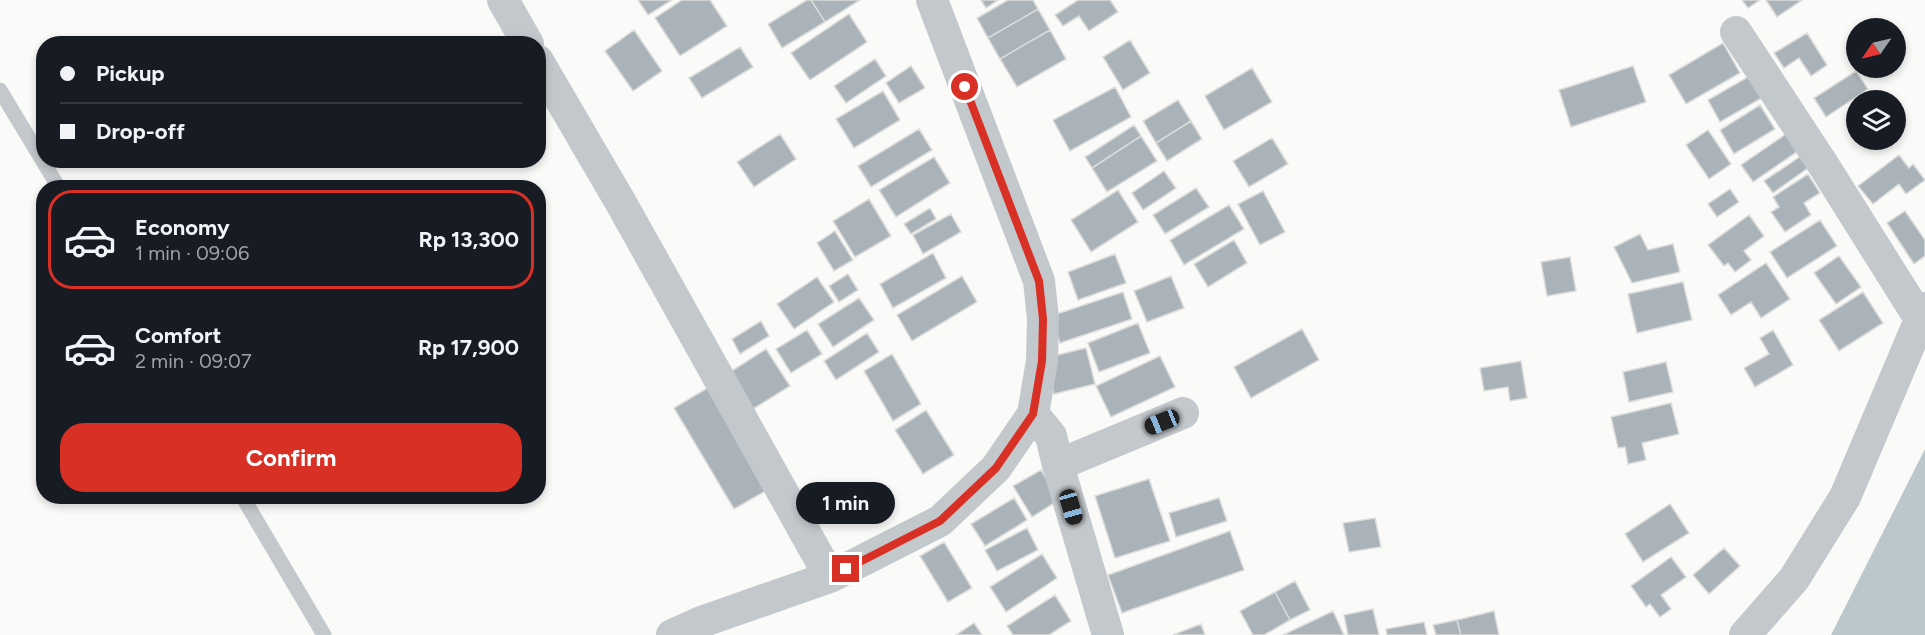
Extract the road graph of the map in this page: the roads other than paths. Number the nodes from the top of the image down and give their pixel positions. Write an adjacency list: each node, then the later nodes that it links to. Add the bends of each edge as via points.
1 (503, 0): 4 (street)
2 (932, 0): 10 (street, via 1039,281 1042,361)
3 (1736, 32): 8 (street)
4 (523, 36)
5 (546, 75): 13 (street)
6 (0, 90): 7 (lane)
7 (36, 151)
8 (1922, 314): 18 (street, via 1845,497 1794,579)
9 (1184, 413): 11 (street)
10 (1033, 414): 11 (street, via 1052,436); 13 (street, via 996,468 940,521)
11 (1058, 465): 17 (street)
12 (247, 504): 15 (lane)
13 (820, 560): 14 (street)
14 (706, 628): 16 (street)
15 (324, 635)
16 (672, 635)
17 (1108, 635)
18 (1744, 635)

